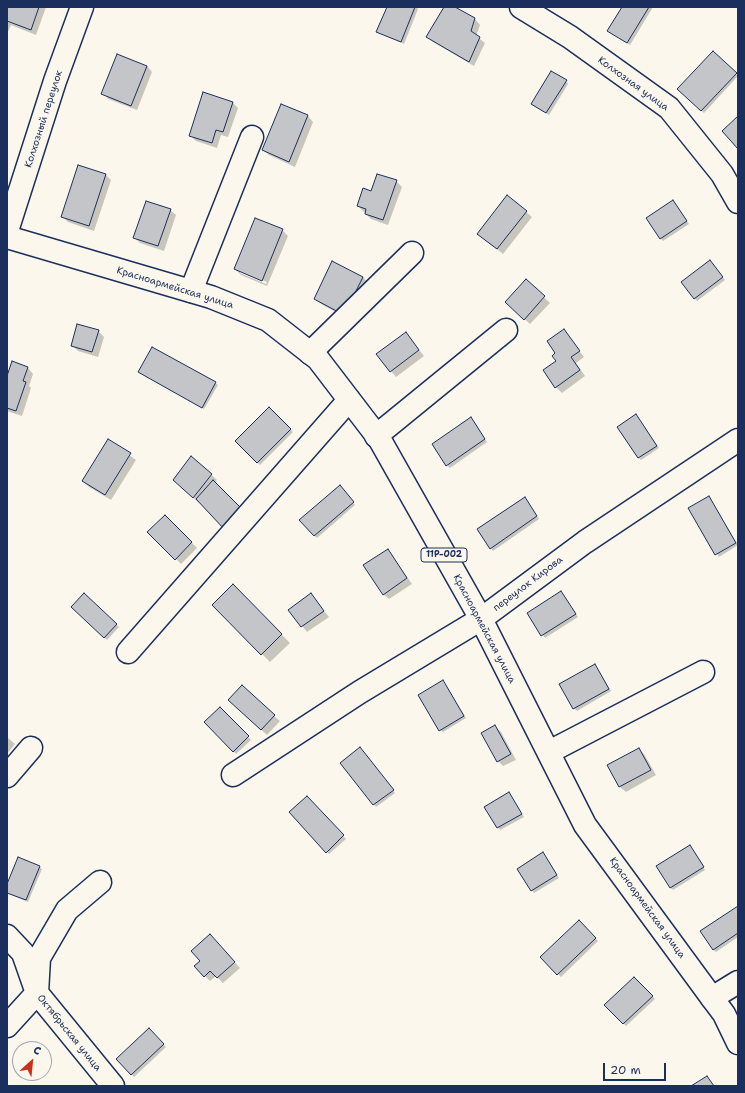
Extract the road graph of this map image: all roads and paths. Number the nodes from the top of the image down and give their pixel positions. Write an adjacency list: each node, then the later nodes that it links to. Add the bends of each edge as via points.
1 (82, 7): 5 (street, Колхозный переулок, via 55,81)
2 (521, 7): 4 (street, Колхозная улица, via 570,38 668,108 722,174)
3 (252, 137): 8 (street)
4 (738, 202)
5 (7, 231)
6 (7, 238): 8 (street, Красноармейская улица / 11Р-002)
7 (412, 253): 10 (street)
8 (191, 291): 10 (street, Красноармейская улица / 11Р-002, via 268,320)
9 (506, 330): 12 (street)
10 (310, 353): 11 (street, Красноармейская улица / 11Р-002, via 318,359)
11 (349, 400): 12 (street, Красноармейская улица / 11Р-002); 15 (street)
12 (376, 436): 14 (street, Красноармейская улица / 11Р-002)
13 (738, 440): 14 (street, переулок Кирова, via 585,542)
14 (481, 619): 18 (street, Красноармейская улица / 11Р-002); 19 (street, переулок Кирова, via 360,692)
15 (128, 652)
16 (703, 672): 18 (street)
17 (31, 748): 20 (street)
18 (549, 752): 25 (street, Красноармейская улица / 11Р-002, via 585,825)
19 (233, 774)
20 (7, 776)
21 (100, 882): 24 (street, via 67,910 39,958)
22 (7, 936): 24 (street, Октябрьская улица, via 23,953)
23 (738, 982): 25 (street)
24 (37, 992): 26 (street); 28 (street, Октябрьская улица)
25 (712, 998): 27 (street, Красноармейская улица / 11Р-002, via 724,1014)
26 (7, 1026)
27 (738, 1043)
28 (113, 1086)

